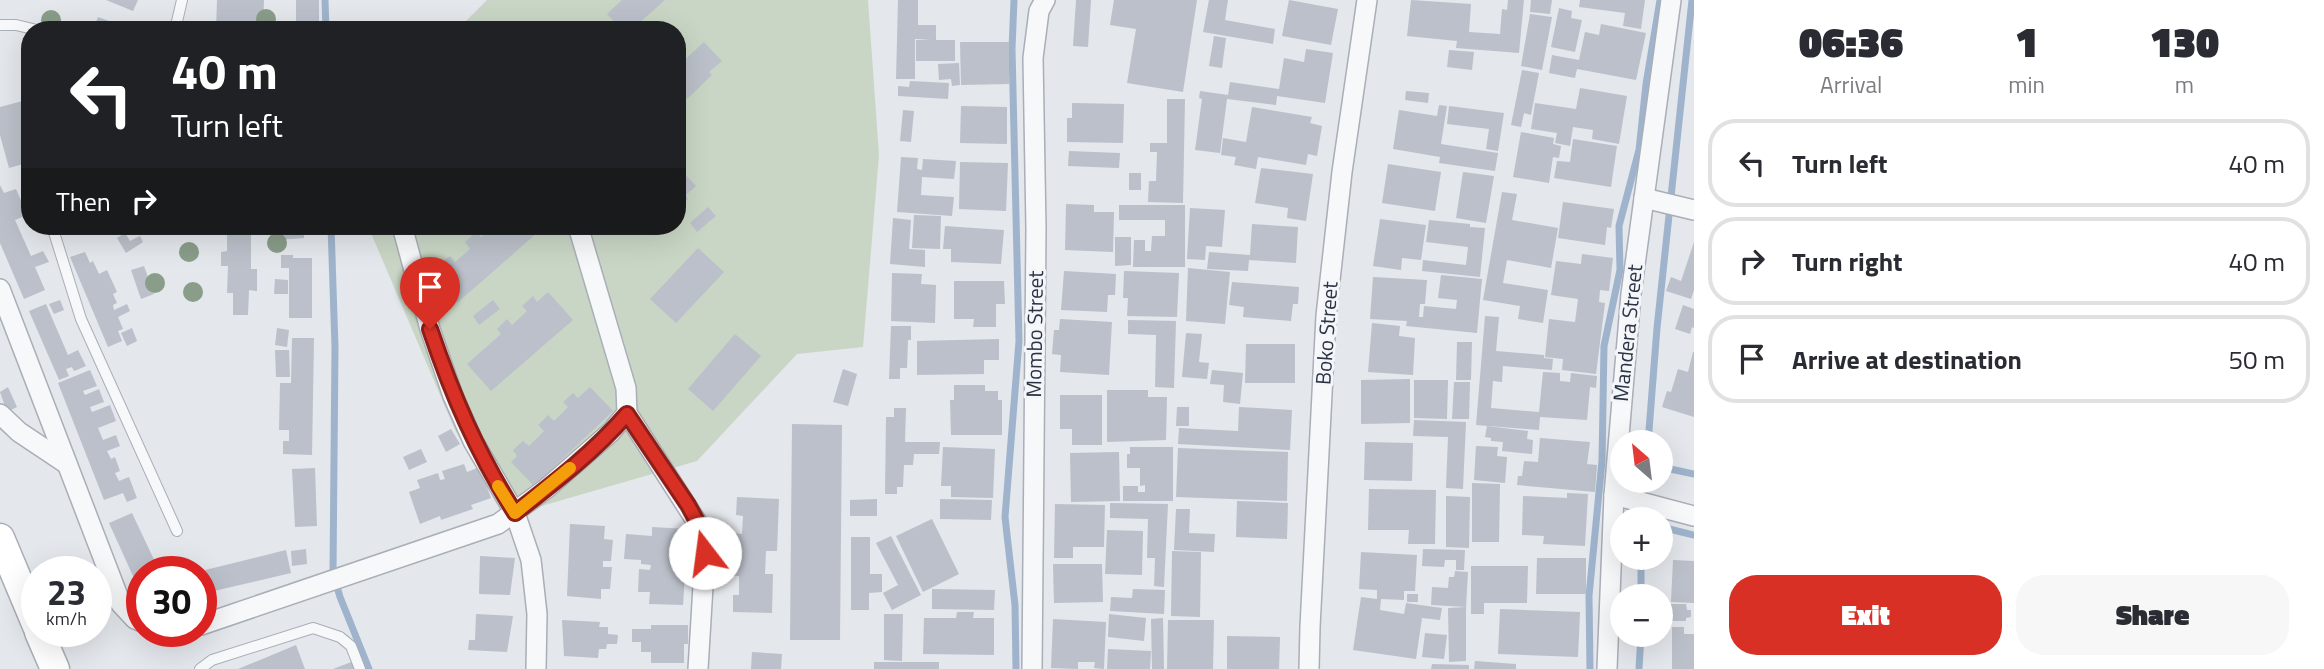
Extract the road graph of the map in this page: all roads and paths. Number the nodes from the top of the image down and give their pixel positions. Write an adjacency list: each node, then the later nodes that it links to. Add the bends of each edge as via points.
1 (182, 0): 5 (lane)
2 (1045, 0): 31 (street, Mombo Street, via 1039,11 1033,58)
3 (1367, 0): 32 (street, Boko Street, via 1326,316)
4 (1671, 0): 8 (street, Mandera Street)
5 (177, 21)
6 (0, 25): 7 (lane)
7 (21, 25)
8 (1644, 198): 9 (street); 17 (street, Mandera Street)
9 (1694, 210)
10 (55, 235): 20 (lane, via 81,319)
11 (404, 235): 18 (street, via 453,396)
12 (581, 235): 15 (street, via 626,388)
13 (0, 289): 16 (street)
14 (0, 414): 16 (street)
15 (627, 414): 18 (street); 30 (street, via 700,527 705,553)
16 (67, 464): 23 (street)
17 (1614, 495): 19 (street); 33 (street, Mandera Street)
18 (515, 513): 24 (street, via 481,531); 29 (street, via 535,586)
19 (1694, 516)
20 (177, 531)
21 (0, 538): 22 (street)
22 (21, 588)
23 (126, 609)
24 (217, 620)
25 (45, 647): 26 (street)
26 (55, 669)
27 (200, 669): 28 (lane, via 212,660 313,628 351,646)
28 (360, 669)
29 (536, 669)
30 (698, 669)
31 (1032, 669)
32 (1309, 669)
33 (1607, 669)

